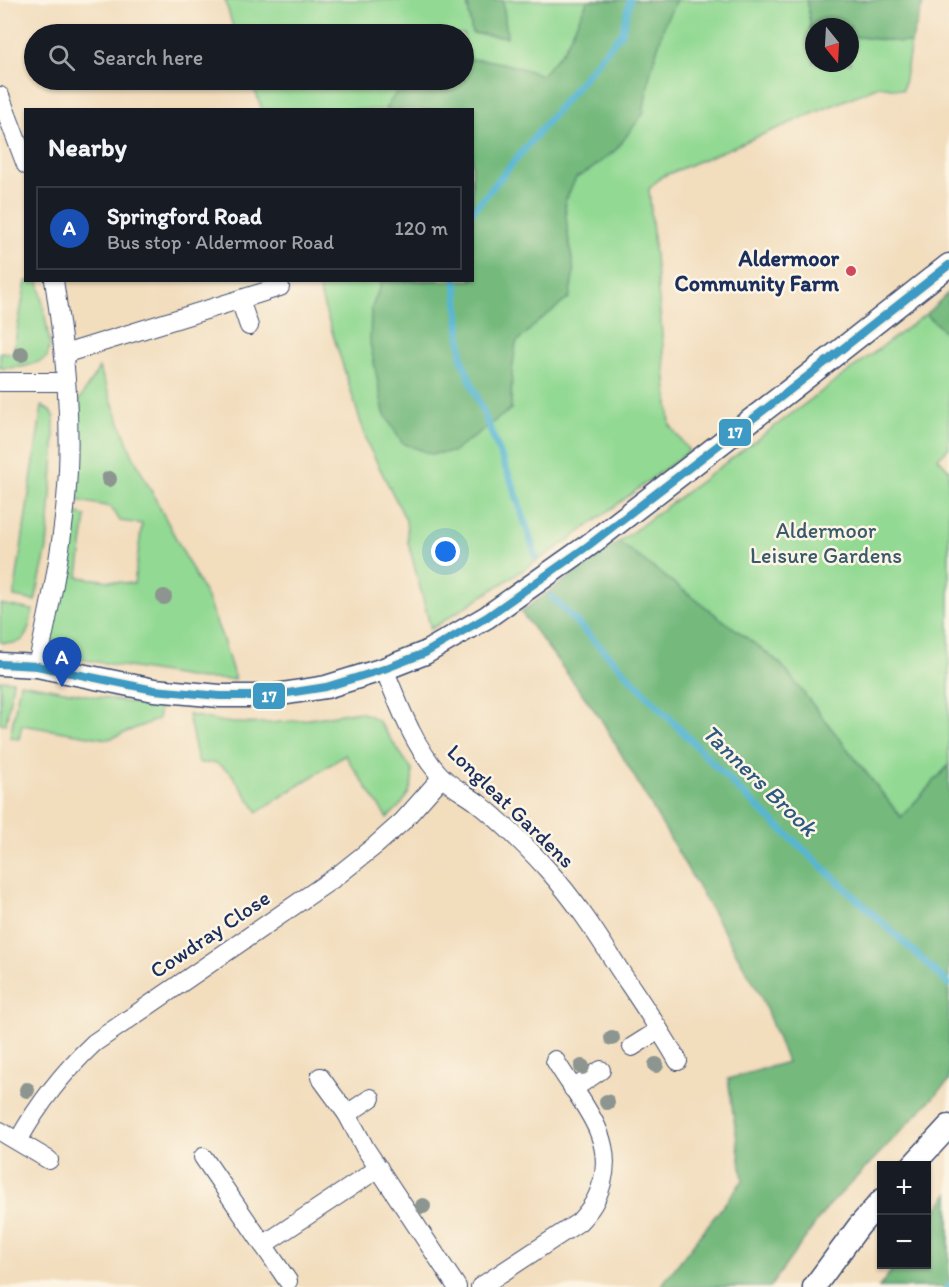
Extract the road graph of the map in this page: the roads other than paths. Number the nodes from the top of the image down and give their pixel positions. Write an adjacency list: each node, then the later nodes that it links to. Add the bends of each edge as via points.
1 (0, 96): 2 (street)
2 (24, 160)
3 (949, 265): 13 (street, via 589,545 476,623 425,653)
4 (54, 282): 8 (street)
5 (280, 287): 6 (street)
6 (240, 300): 7 (street); 8 (street)
7 (249, 326)
8 (64, 354): 10 (street)
9 (0, 382): 10 (street)
10 (66, 382): 12 (street, via 66,496 56,576)
11 (0, 664): 12 (street)
12 (37, 666): 13 (street, via 154,690 220,696 269,696 326,687)
13 (384, 669): 14 (street, Longleat Gardens, via 417,743)
14 (442, 777): 15 (street, Longleat Gardens, via 489,812 548,870 594,930); 26 (street, Cowdray Close, via 383,839 337,876 94,1043 54,1084)
15 (658, 1030): 16 (street); 18 (street, Longleat Gardens)
16 (632, 1047)
17 (555, 1060): 21 (street)
18 (678, 1061)
19 (601, 1070): 21 (street)
20 (320, 1077): 23 (street)
21 (573, 1089): 35 (street, via 596,1125 604,1149 606,1164 598,1197 579,1222)
22 (371, 1098): 23 (street)
23 (346, 1114): 30 (street)
24 (949, 1126): 29 (street)
25 (0, 1131): 26 (street)
26 (18, 1141): 28 (street)
27 (203, 1157): 32 (street)
28 (49, 1160)
29 (917, 1161)
30 (379, 1168): 32 (street); 34 (street)
31 (877, 1206): 36 (street)
32 (263, 1245): 33 (street)
33 (288, 1281)
34 (457, 1287)
35 (480, 1287)
36 (814, 1287)

